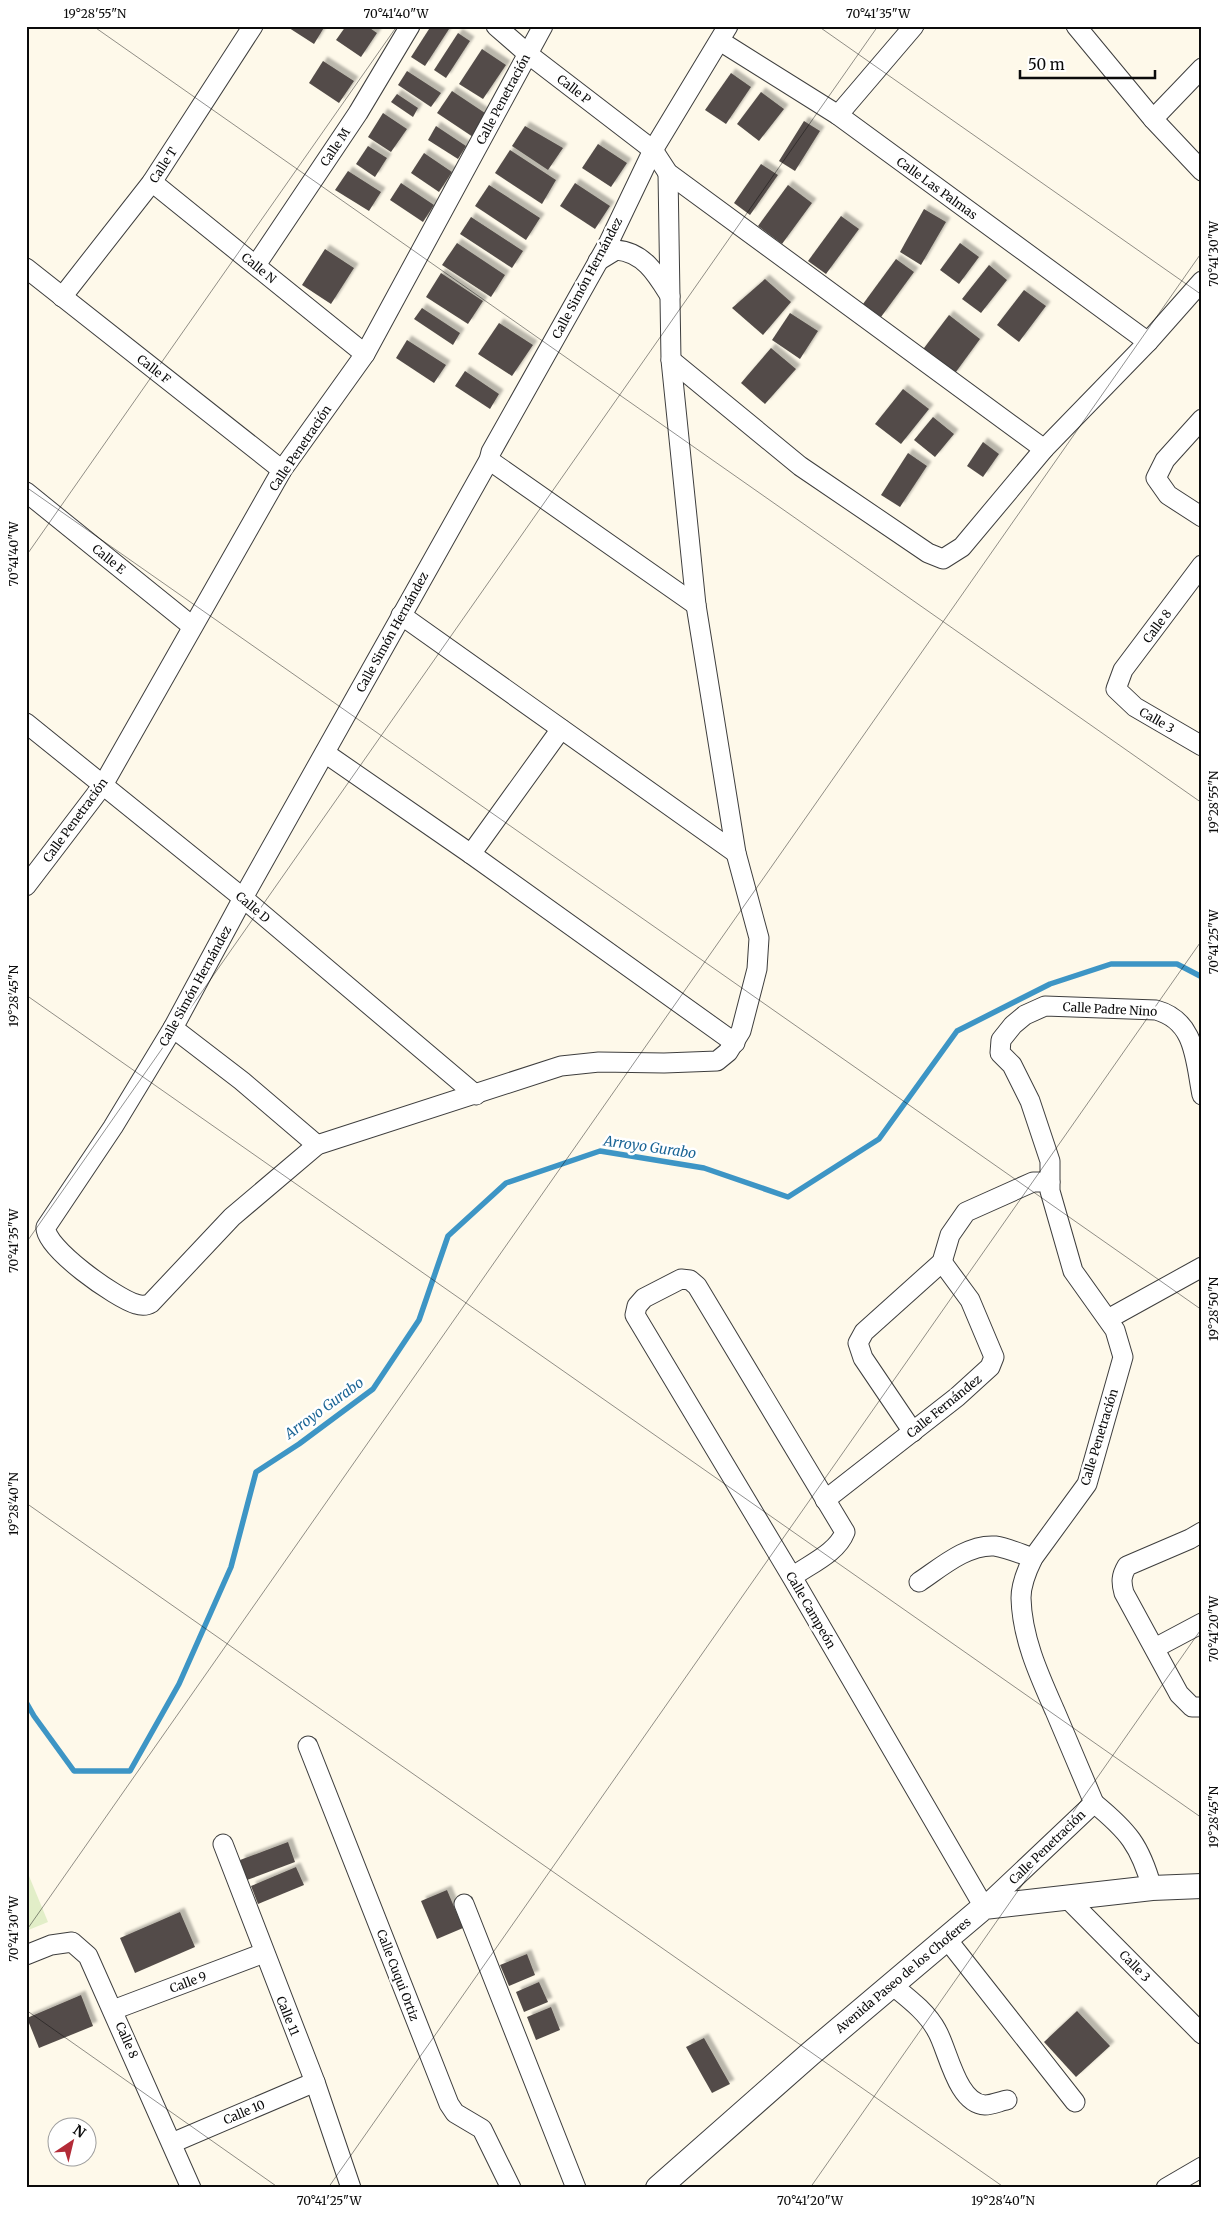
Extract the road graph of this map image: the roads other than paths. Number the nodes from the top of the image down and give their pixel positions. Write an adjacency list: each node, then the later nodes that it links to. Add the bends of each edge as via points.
1 (253, 26): 15 (street, Calle T)
2 (410, 26): 17 (street, Calle M, via 358,113)
3 (496, 26): 8 (street, Calle P)
4 (543, 26): 8 (street, Calle Penetración)
5 (914, 26): 10 (street)
6 (1076, 26): 11 (street)
7 (724, 34): 10 (street, Calle Las Palmas); 12 (street, Calle Simón Hernández)
8 (528, 54): 12 (street, Calle P); 23 (street, Calle Penetración)
9 (1202, 68): 11 (street)
10 (838, 115): 22 (street, Calle Las Palmas)
11 (1153, 118): 13 (street)
12 (653, 150): 14 (street, Calle P); 16 (street, Calle Simón Hernández)
13 (1202, 171)
14 (668, 173): 20 (street); 26 (street)
15 (152, 182): 17 (street, Calle N); 21 (street, Calle T)
16 (598, 261): 20 (street, via 616,250 633,254 652,268); 27 (street, Calle Simón Hernández)
17 (256, 265): 23 (street, Calle N)
18 (26, 268): 21 (street, Calle F)
19 (1202, 280): 22 (street)
20 (670, 296): 24 (street)
21 (62, 297): 28 (street, Calle F)
22 (1148, 342): 26 (street)
23 (365, 354): 28 (street, Calle Penetración)
24 (671, 360): 26 (street, via 800,466 928,553 943,559 962,547); 32 (street)
25 (1202, 420): 30 (street, via 1164,460 1156,478 1168,496)
26 (1044, 449)
27 (489, 460): 32 (street); 33 (street, Calle Simón Hernández)
28 (282, 470): 34 (street, Calle Penetración)
29 (26, 492): 34 (street, Calle E)
30 (1202, 517)
31 (1202, 565): 35 (street, Calle 8, via 1123,670)
32 (696, 605): 41 (street)
33 (402, 614): 37 (street); 39 (street, Calle Simón Hernández)
34 (192, 626): 40 (street, Calle Penetración)
35 (1116, 689): 38 (street, Calle 3, via 1135,707)
36 (26, 723): 40 (street, Calle D)
37 (561, 729): 41 (street); 42 (street)
38 (1202, 746)
39 (325, 752): 42 (street); 44 (street, Calle Simón Hernández)
40 (103, 785): 43 (street, Calle Penetración); 44 (street, Calle D)
41 (736, 852): 46 (street, via 759,938 752,997)
42 (471, 854): 46 (street)
43 (26, 886)
44 (243, 898): 45 (street, Calle Simón Hernández); 48 (street, Calle D)
45 (173, 1028): 50 (street); 50 (street, Calle Simón Hernández, via 49,1222 45,1232 62,1254 102,1285 125,1299 146,1306 232,1217)
46 (736, 1043): 48 (street, via 717,1061 599,1062 561,1066)
47 (1012, 1065): 49 (street, Calle Padre Nino, via 1000,1052 1001,1040 1013,1025 1045,1006 1156,1010 1176,1019 1185,1028 1191,1040); 51 (street, Calle Penetración, via 1030,1101 1050,1161)
48 (476, 1095): 50 (street)
49 (1202, 1095)
50 (317, 1145)
51 (1050, 1182): 52 (street, via 1033,1182 966,1212 950,1235); 54 (street, Calle Penetración, via 1073,1271)
52 (942, 1262): 55 (street, Calle Fernández, via 970,1300 994,1357 990,1367); 55 (street, via 864,1332 858,1343 863,1358)
53 (1202, 1267): 54 (street)
54 (1108, 1319): 58 (street, Calle Penetración, via 1123,1356 1087,1484)
55 (913, 1432): 56 (street, Calle Fernández)
56 (825, 1500): 59 (street, via 845,1532 842,1541); 59 (street, Calle Campeón, via 696,1286 690,1280 681,1279 644,1298 634,1315)
57 (1202, 1532): 62 (street, via 1136,1561 1122,1574 1124,1592)
58 (1033, 1558): 60 (street, via 1001,1548 982,1547 953,1560); 65 (street, Calle Penetración, via 1021,1596 1027,1640)
59 (792, 1577): 71 (street, Calle Campeón)
60 (919, 1582)
61 (1202, 1623): 62 (street)
62 (1155, 1648): 63 (street, via 1184,1702)
63 (1202, 1707)
64 (308, 1746): 85 (street, Calle Cuqui Ortiz, via 449,2104 455,2113 482,2129)
65 (1094, 1803): 68 (street, via 1131,1838 1144,1861); 71 (street, Calle Penetración)
66 (223, 1844): 73 (street, Calle 11)
67 (1202, 1886): 68 (street)
68 (1152, 1888): 69 (street)
69 (1068, 1899): 71 (street); 77 (street, Calle 3)
70 (464, 1904): 86 (street)
71 (984, 1907): 72 (street, Avenida Paseo de los Choferes)
72 (946, 1938): 75 (street, Avenida Paseo de los Choferes); 80 (street)
73 (264, 1953): 76 (street, Calle 9); 78 (street, Calle 11)
74 (26, 1954): 76 (street, Calle 8, via 72,1942 88,1956)
75 (892, 1985): 79 (street, via 915,2004 937,2030 965,2094 985,2105); 87 (street, Avenida Paseo de los Choferes)
76 (113, 2010): 81 (street, Calle 8)
77 (1202, 2034)
78 (315, 2082): 81 (street, Calle 10); 84 (street, Calle 11)
79 (1007, 2100)
80 (1076, 2102)
81 (172, 2143): 83 (street, Calle 8)
82 (1202, 2167): 88 (street)
83 (191, 2188)
84 (351, 2188)
85 (511, 2188)
86 (576, 2188)
87 (658, 2188)
88 (1166, 2188)

